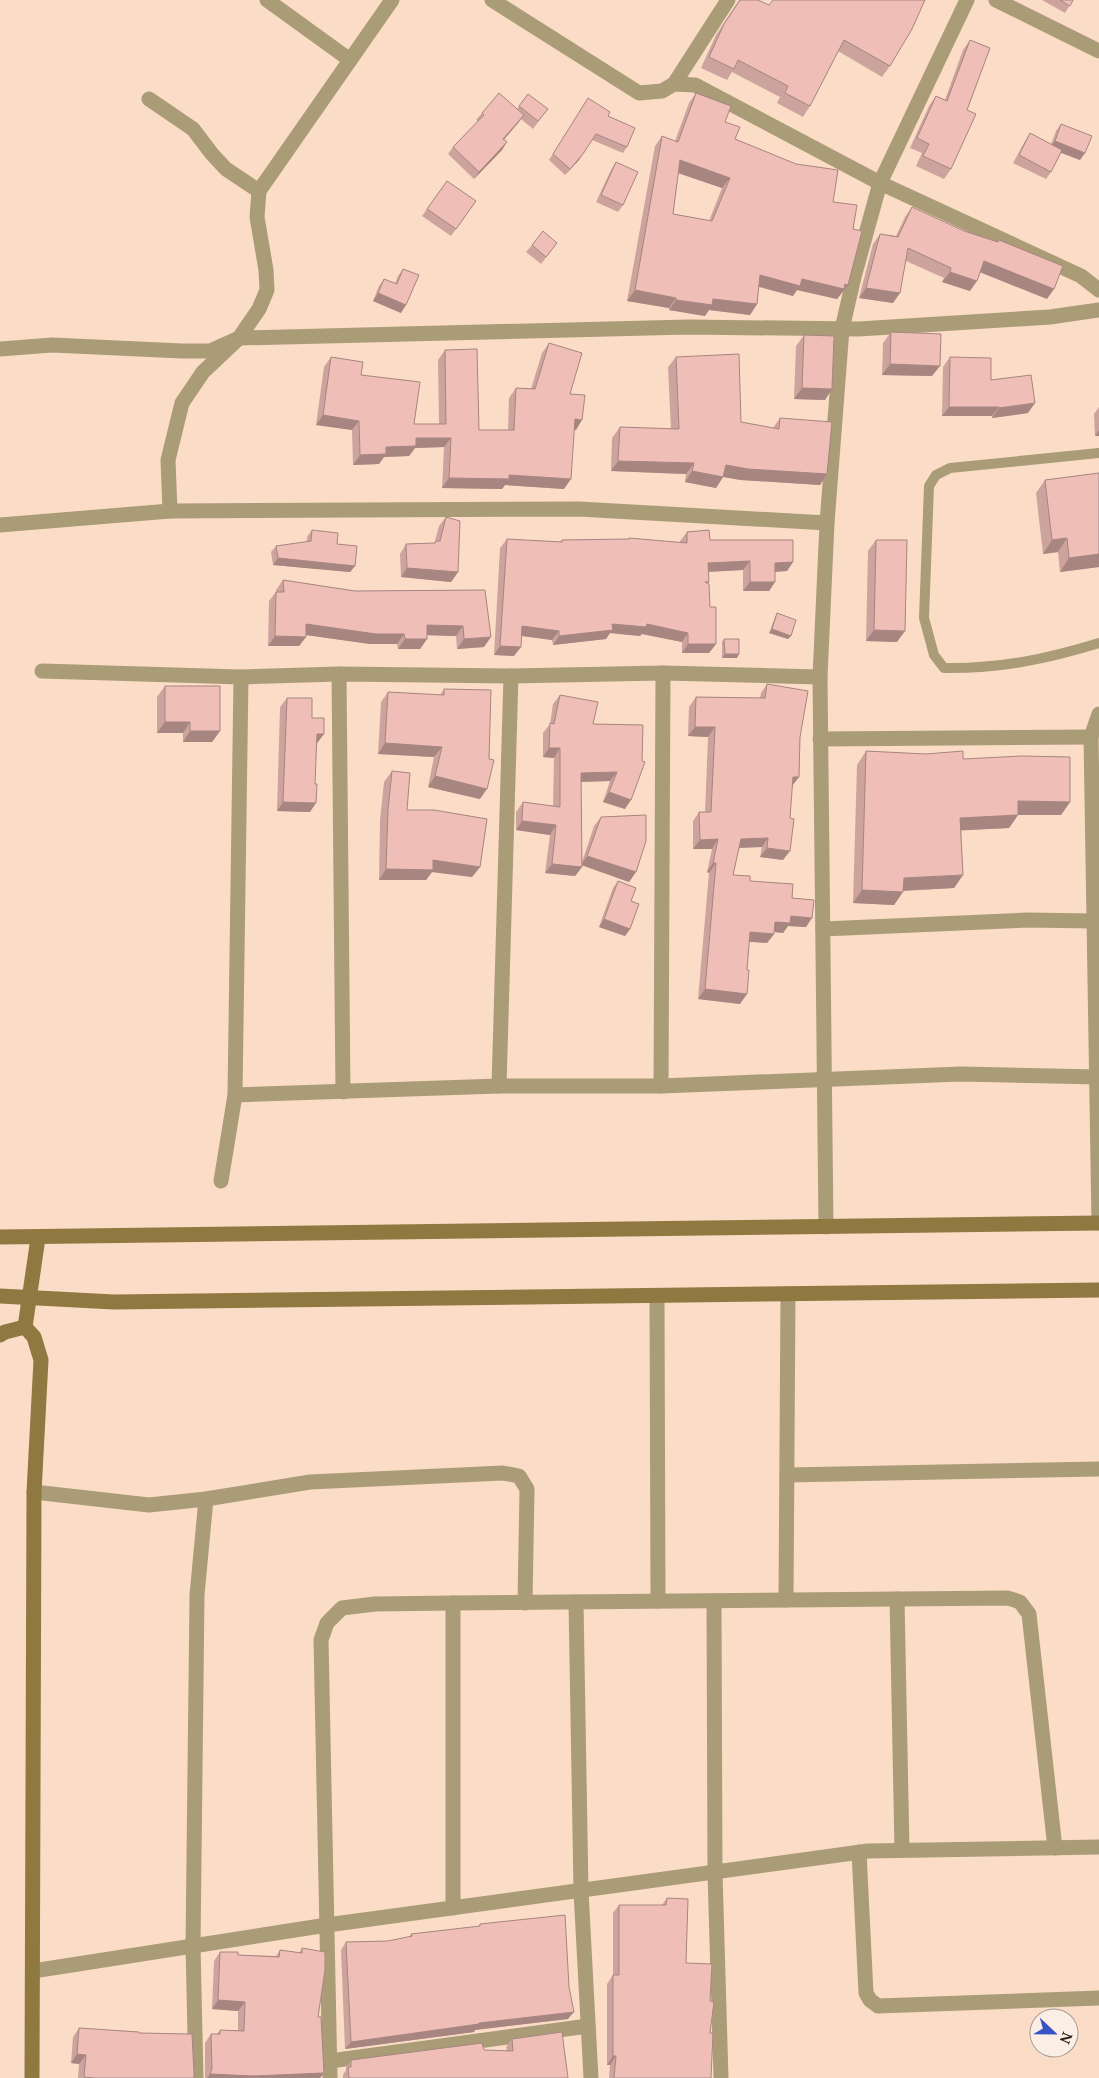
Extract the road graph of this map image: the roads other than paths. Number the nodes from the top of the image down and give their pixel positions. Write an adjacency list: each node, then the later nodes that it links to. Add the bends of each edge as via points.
1 (267, 0): 8 (street)
2 (392, 0): 8 (street)
3 (492, 0): 9 (street, via 639,93 662,91)
4 (728, 0): 9 (street)
5 (967, 0): 11 (street)
6 (996, 0): 7 (street)
7 (1099, 51)
8 (350, 60): 12 (street)
9 (674, 84): 11 (street, via 695,86)
10 (149, 99): 12 (street, via 193,129 226,169)
11 (880, 183): 13 (street, via 1081,276); 15 (street)
12 (258, 191): 16 (street, via 257,217 267,290 259,309)
13 (1099, 290)
14 (1099, 310): 15 (street, via 1050,318)
15 (842, 329): 16 (street, via 679,328); 20 (street)
16 (239, 338): 17 (street, via 210,351 52,345); 19 (street, via 203,372 182,404 168,460)
17 (0, 349)
18 (1099, 452): 22 (lane, via 950,468 936,475 929,486 924,618 934,655 944,668 1019,664)
19 (170, 511): 20 (street, via 578,510); 21 (street)
20 (827, 523): 28 (street)
21 (0, 525)
22 (1099, 643)
23 (42, 671): 27 (street)
24 (663, 673): 26 (street); 28 (street); 37 (street)
25 (339, 674): 26 (street); 27 (street); 38 (street)
26 (511, 676): 36 (street)
27 (241, 677): 39 (street)
28 (820, 677): 31 (street)
29 (1099, 714): 30 (street)
30 (1091, 737): 31 (street); 32 (street)
31 (820, 739): 33 (street)
32 (1093, 921): 33 (street, via 1028,920); 34 (street)
33 (822, 929): 35 (street)
34 (1097, 1077): 35 (street, via 960,1074); 41 (street)
35 (824, 1080): 37 (street); 42 (street)
36 (500, 1086): 37 (street); 38 (street)
37 (661, 1086)
38 (343, 1092): 39 (street)
39 (236, 1096): 40 (street)
40 (221, 1181)
41 (1099, 1223): 42 (main road)
42 (826, 1227): 44 (main road)
43 (0, 1237): 44 (main road)
44 (38, 1238): 49 (main road)
45 (1099, 1290): 46 (main road)
46 (788, 1294): 48 (main road); 53 (street)
47 (0, 1296): 49 (main road)
48 (657, 1296): 49 (main road, via 114,1302); 60 (street)
49 (29, 1299): 50 (main road)
50 (25, 1326): 51 (main road); 54 (main road, via 34,1337 41,1360)
51 (0, 1335)
52 (1099, 1469): 53 (street)
53 (787, 1475): 57 (street)
54 (34, 1492): 55 (street, via 149,1504); 72 (main road)
55 (206, 1499): 62 (street, via 310,1482 503,1473 519,1476 527,1489); 71 (street, via 197,1595)
56 (897, 1599): 57 (street); 64 (street, via 1008,1598 1020,1602 1029,1614); 65 (street)
57 (786, 1600): 58 (street)
58 (714, 1601): 60 (street); 67 (street)
59 (576, 1602): 60 (street); 62 (street); 68 (street)
60 (658, 1602)
61 (453, 1603): 62 (street); 69 (street); 70 (street, via 375,1604 342,1608 327,1623 321,1640)
62 (525, 1603)
63 (1099, 1847): 64 (street)
64 (1055, 1848): 65 (street)
65 (902, 1850): 66 (street)
66 (859, 1852): 67 (street); 73 (street, via 866,1993 878,2006)
67 (715, 1873): 68 (street); 80 (street)
68 (580, 1891): 69 (street); 74 (street)
69 (453, 1908): 70 (street)
70 (327, 1926): 71 (street); 75 (street)
71 (194, 1946): 72 (street); 77 (street)
72 (32, 1972): 76 (main road)
73 (1099, 1998)
74 (588, 2026): 75 (street); 79 (street)
75 (330, 2061): 78 (street)
76 (32, 2078)
77 (196, 2078)
78 (330, 2078)
79 (591, 2078)
80 (721, 2078)

